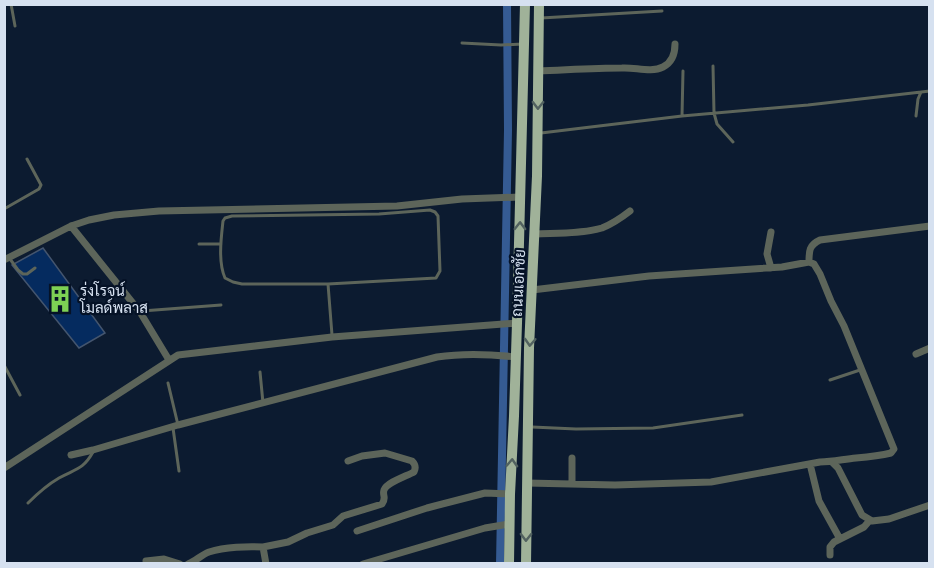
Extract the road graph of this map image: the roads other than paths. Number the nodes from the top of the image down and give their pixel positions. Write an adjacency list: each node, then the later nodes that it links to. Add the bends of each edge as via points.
1 (12, 4): 6 (lane)
2 (525, 4): 8 (main road, ถนนเอกชัย)
3 (539, 4): 5 (main road, ถนนเอกชัย)
4 (662, 11): 5 (lane)
5 (539, 18): 11 (main road, ถนนเอกชัย)
6 (15, 26)
7 (462, 43): 8 (lane)
8 (519, 44): 21 (main road, ถนนเอกชัย)
9 (675, 44): 11 (street, via 671,61 663,67)
10 (713, 66): 15 (lane)
11 (538, 71): 18 (main road, ถนนเอกชัย, one-way to 18)
12 (683, 71): 16 (lane)
13 (930, 91): 14 (lane)
14 (921, 92): 15 (lane); 17 (lane)
15 (714, 113): 16 (lane); 19 (lane, via 717,124)
16 (682, 116): 18 (lane)
17 (916, 116)
18 (538, 134): 27 (main road, ถนนเอกชัย)
19 (734, 142)
20 (27, 159): 22 (lane, via 41,185)
21 (517, 196): 24 (street, via 397,206 159,211 100,217); 38 (main road, ถนนเอกชัย, one-way to 21)
22 (4, 209)
23 (630, 211): 27 (street, via 602,228)
24 (71, 226): 30 (street); 37 (street)
25 (930, 226): 31 (street, via 820,240 809,249)
26 (771, 232): 33 (street, via 767,254)
27 (535, 234): 35 (main road, ถนนเอกชัย)
28 (199, 244): 29 (lane)
29 (221, 244): 34 (lane, via 227,280 242,284); 34 (lane, via 223,221 232,216 430,210 438,216 440,271 436,278)
30 (7, 259): 32 (lane, via 23,274)
31 (809, 262): 33 (street); 45 (street, via 820,274)
32 (35, 268)
33 (771, 268): 35 (street, via 650,276)
34 (328, 284): 39 (lane)
35 (532, 290): 53 (main road, ถนนเอกชัย, one-way to 53)
36 (221, 305): 37 (lane)
37 (140, 312): 43 (street)
38 (512, 323): 39 (street); 42 (main road, ถนนเอกชัย)
39 (332, 337): 43 (street, via 186,353)
40 (930, 348): 41 (street)
41 (916, 354)
42 (510, 356): 50 (street, via 437,357); 64 (main road, ถนนเอกชัย, one-way to 42, via 514,416)
43 (169, 360): 60 (street)
44 (4, 365): 49 (lane)
45 (861, 369): 47 (lane); 58 (street, via 894,449 878,457)
46 (260, 372): 50 (lane)
47 (830, 380)
48 (168, 383): 52 (lane)
49 (20, 395)
50 (263, 403): 52 (street)
51 (742, 415): 53 (lane, via 653,428)
52 (175, 425): 54 (street); 61 (lane)
53 (527, 427): 62 (main road, ถนนเอกชัย)
54 (93, 450): 55 (street); 65 (lane, via 84,465 50,484)
55 (71, 455)
56 (572, 458): 63 (street)
57 (348, 461): 71 (street, via 386,453 412,461 415,469 388,485 382,504 343,516 333,525 288,542)
58 (832, 462): 59 (street); 67 (street, via 862,515)
59 (810, 464): 63 (street, via 711,482); 70 (street, via 819,501)
60 (4, 468)
61 (179, 471)
62 (526, 483): 63 (street); 79 (main road, ถนนเอกชัย, one-way to 79)
63 (572, 484)
64 (501, 493): 68 (main road, ถนนเอกชัย); 69 (street, via 427,508)
65 (28, 503)
66 (930, 505): 67 (street, via 889,519)
67 (870, 520): 70 (street)
68 (509, 524): 77 (street); 78 (main road, ถนนเอกชัย)
69 (357, 531)
70 (840, 539): 72 (street, via 830,547)
71 (263, 547): 75 (street, via 211,552); 76 (street)
72 (830, 555)
73 (146, 561): 74 (street, via 164,559)
74 (180, 564)
75 (188, 564)
76 (266, 564)
77 (363, 564)
78 (509, 564)
79 (526, 564)

